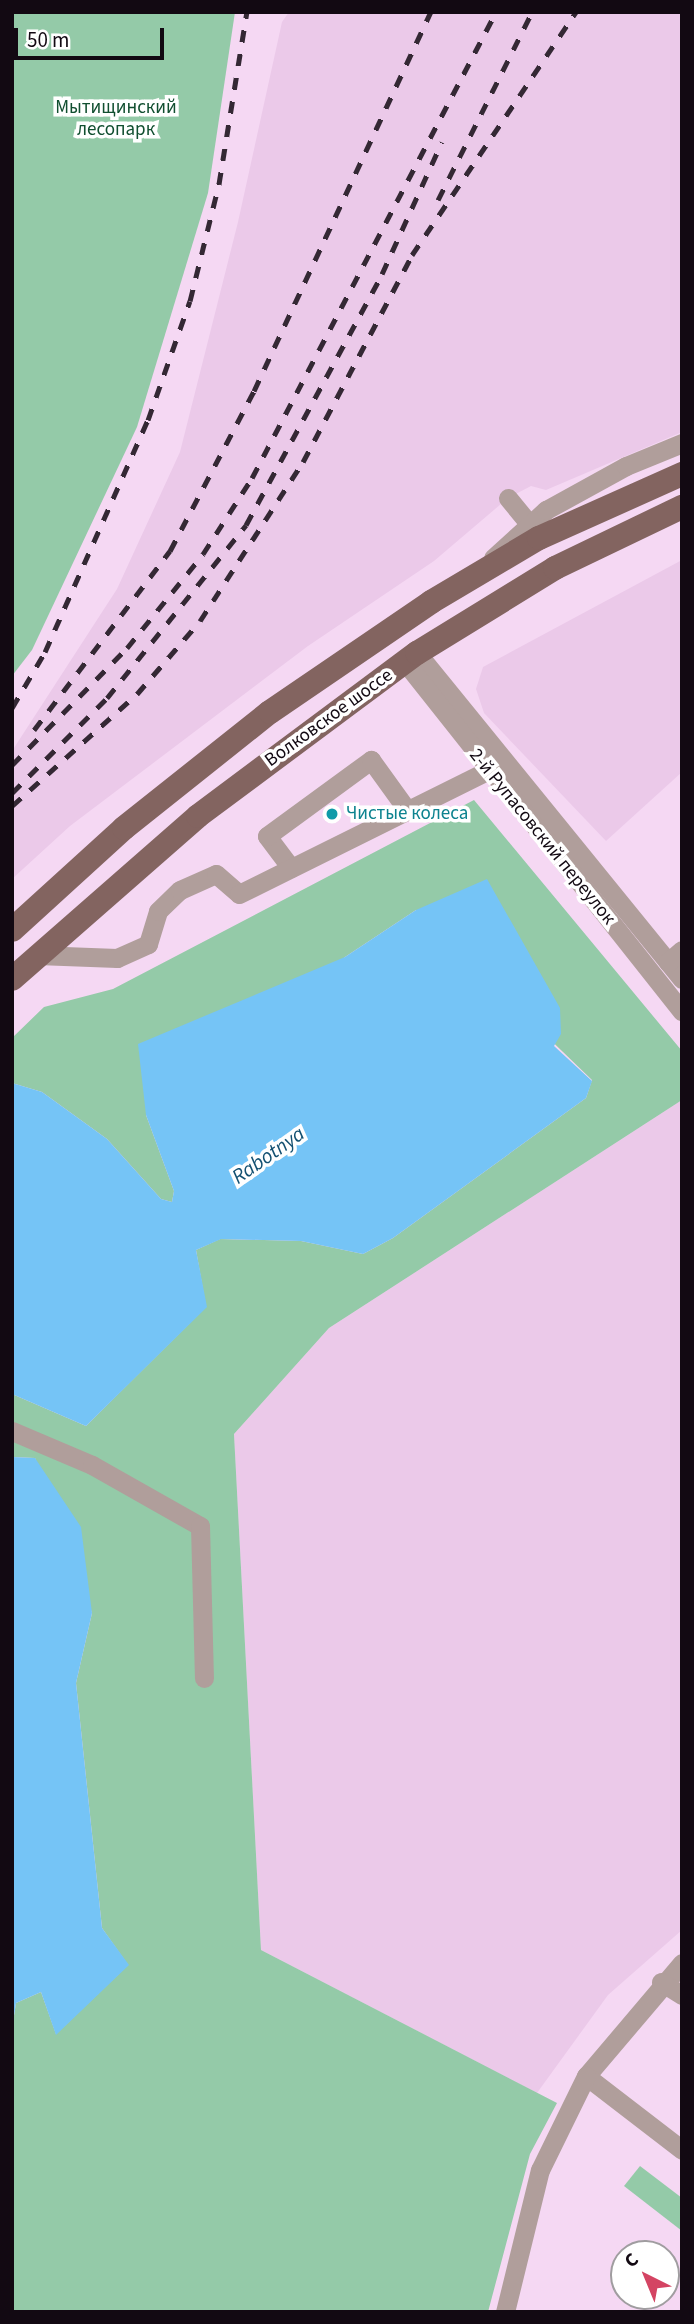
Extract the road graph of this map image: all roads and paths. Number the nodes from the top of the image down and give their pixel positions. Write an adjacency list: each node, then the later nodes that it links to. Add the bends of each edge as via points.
1 (682, 443): 5 (street, via 626,466)
2 (682, 474): 5 (main road, Волковское шоссе)
3 (508, 498): 5 (street)
4 (682, 508): 6 (main road, Волковское шоссе, via 555,568)
5 (534, 531): 10 (main road, Волковское шоссе, via 270,712 124,828)
6 (411, 658): 7 (street, 2-й Рупасовский переулок); 11 (main road, Волковское шоссе, via 214,803); 12 (street)
7 (489, 770): 8 (street); 15 (street, 2-й Рупасовский переулок)
8 (407, 810): 9 (street); 9 (street, via 371,760 267,835)
9 (291, 868): 11 (street, via 239,894 216,874 180,890 158,911 148,944 117,958)
10 (12, 930)
11 (37, 955): 13 (main road, Волковское шоссе)
12 (675, 956): 14 (street)
13 (12, 979)
14 (682, 979)
15 (682, 1011)
16 (12, 1432): 17 (street, via 92,1465 200,1526)
17 (204, 1678)
18 (682, 1963): 19 (street)
19 (661, 1982): 20 (street); 21 (street)
20 (682, 1995)
21 (586, 2076): 22 (street); 23 (street, via 540,2170)
22 (682, 2150)
23 (505, 2312)

